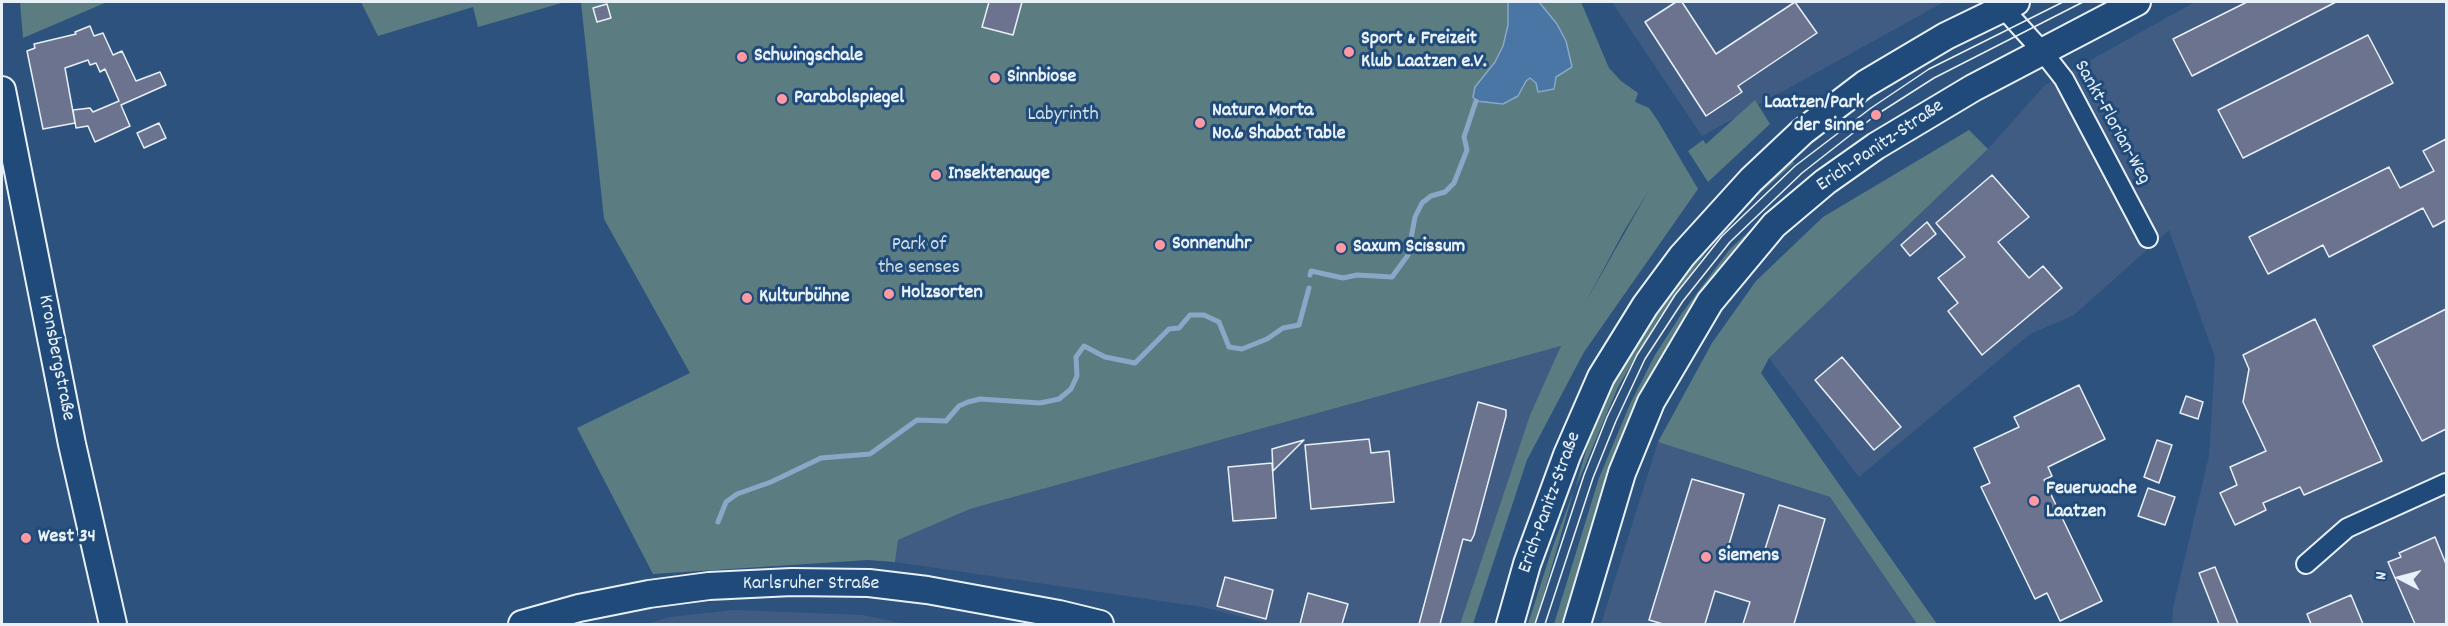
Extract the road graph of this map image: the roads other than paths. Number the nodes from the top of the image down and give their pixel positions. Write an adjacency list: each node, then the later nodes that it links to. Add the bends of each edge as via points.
1 (2137, 2): 3 (main road, Erich-Panitz-Straße)
2 (2009, 5): 3 (street, Sankt-Florian-Weg); 11 (main road, Erich-Panitz-Straße, via 1946,36 1865,84 1802,132 1750,180 1682,256 1601,377 1567,455 1527,564)
3 (2043, 51): 5 (street, Sankt-Florian-Weg, via 2064,79); 12 (main road, Erich-Panitz-Straße, via 1876,146 1774,225 1741,262 1710,302 1651,402 1622,473)
4 (2, 90): 8 (main road, Kronsbergstraße, via 72,444)
5 (2148, 238)
6 (2446, 483): 7 (street, via 2347,528)
7 (2306, 564)
8 (113, 624)
9 (522, 624): 10 (main road, Karlsruher Straße, via 649,594 792,582 869,583 927,590)
10 (1100, 624)
11 (1510, 624)
12 (1577, 624)

